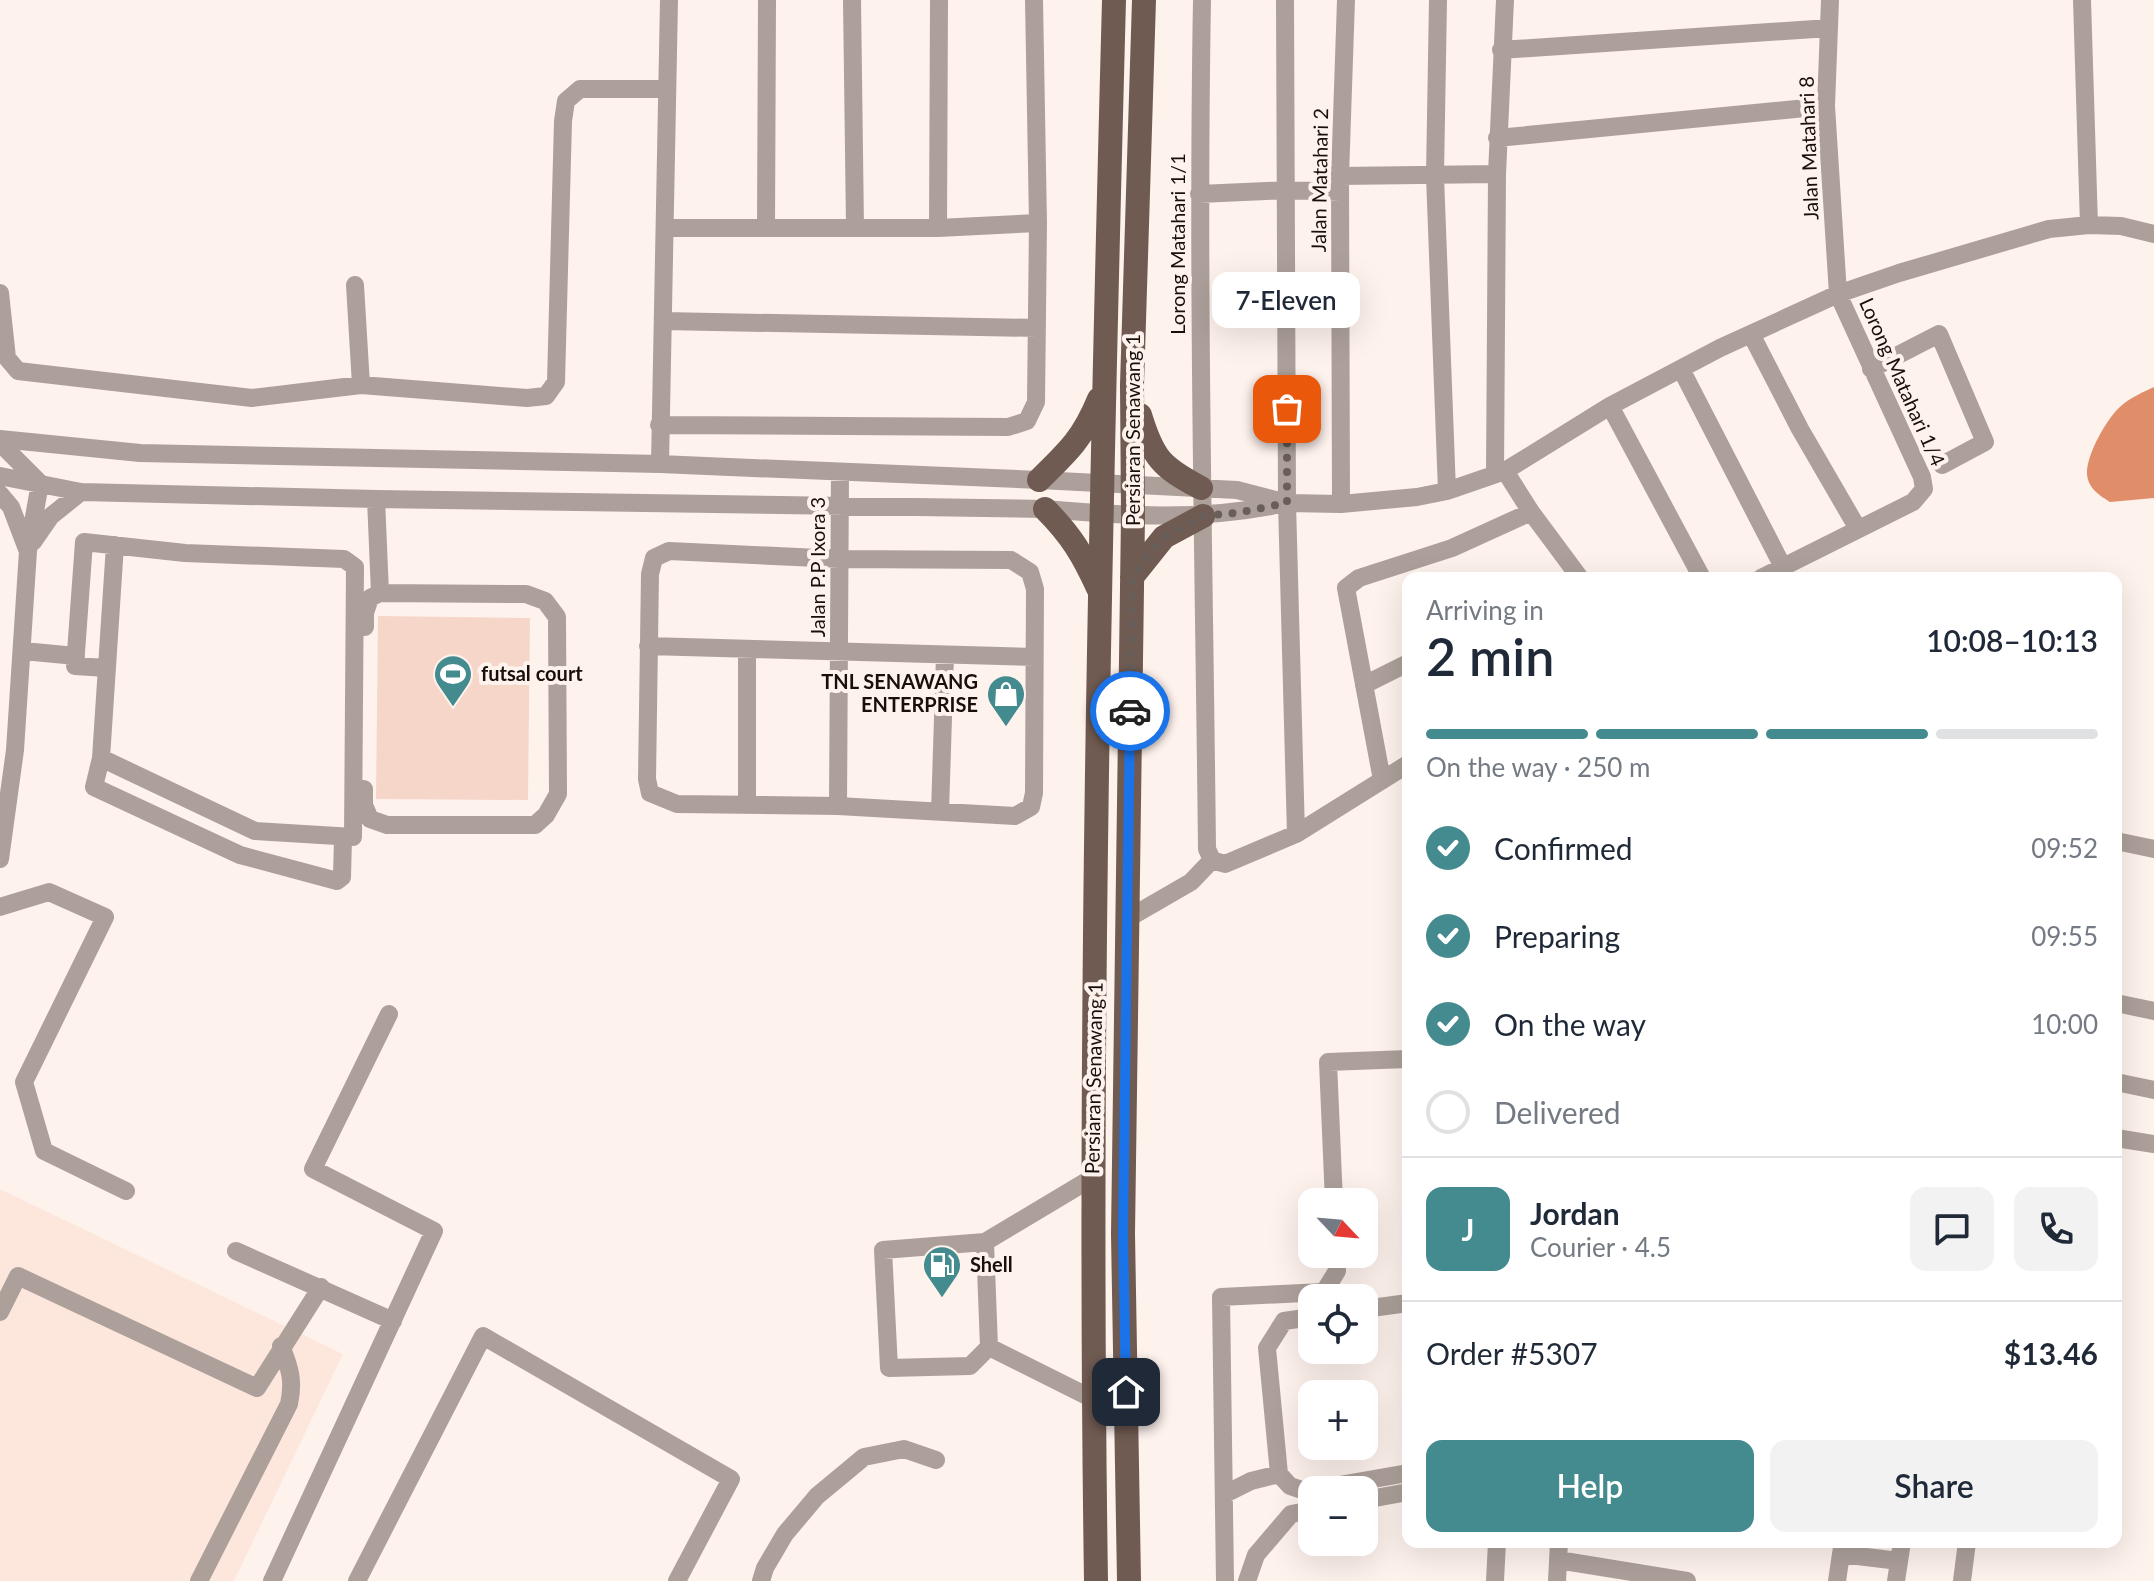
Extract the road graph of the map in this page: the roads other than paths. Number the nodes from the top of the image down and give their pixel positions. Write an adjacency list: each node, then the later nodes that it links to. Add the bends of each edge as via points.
1 (669, 0): 17 (street)
2 (767, 0): 29 (street)
3 (852, 0): 27 (street)
4 (939, 0): 30 (street)
5 (1034, 0): 25 (street)
6 (1114, 0): 41 (main road, Persiaran Senawang 1)
7 (1144, 0): 42 (main road, Persiaran Senawang 1)
8 (1202, 0): 24 (street, Lorong Matahari 1/1)
9 (1285, 0): 23 (street)
10 (1346, 0): 22 (street, Jalan Matahari 2)
11 (1438, 0): 21 (street)
12 (1505, 0): 16 (street)
13 (1830, 0): 15 (street, Jalan Matahari 8)
14 (2082, 0): 26 (street)
15 (1829, 28): 16 (street); 18 (street, Jalan Matahari 8)
16 (1501, 50): 19 (street)
17 (667, 89): 28 (street); 40 (street, via 580,89 566,101 556,382 546,396)
18 (1826, 106): 19 (street); 34 (street, Jalan Matahari 8)
19 (1497, 138): 20 (street)
20 (1497, 174): 21 (street); 49 (street)
21 (1435, 176): 22 (street); 56 (street)
22 (1340, 184): 23 (street); 61 (street, Jalan Matahari 2)
23 (1287, 190): 24 (street); 60 (street)
24 (1199, 194): 55 (street, Lorong Matahari 1/1)
25 (1038, 223): 30 (street); 36 (street)
26 (2089, 225): 31 (street); 34 (street, via 2049,229)
27 (855, 227): 29 (street); 30 (street)
28 (666, 228): 29 (street); 35 (street)
29 (766, 228)
30 (938, 228)
31 (2154, 234)
32 (355, 285): 40 (street)
33 (0, 293): 40 (street, via 7,358 18,371 252,398)
34 (1838, 294): 37 (street); 39 (street, Lorong Matahari 1/4)
35 (663, 321): 36 (street); 44 (street)
36 (1037, 328): 44 (street, via 1036,402 1027,421 1008,427)
37 (1751, 334): 38 (street); 68 (street)
38 (1681, 369): 43 (street); 72 (street)
39 (1871, 369): 47 (street, via 1939,334 1985,442); 68 (street, Lorong Matahari 1/4, via 1924,489 1913,502)
40 (361, 385)
41 (1104, 388): 51 (main road, via 1087,429); 53 (main road, Persiaran Senawang 1)
42 (1134, 397): 54 (main road, Persiaran Senawang 1); 55 (main road, via 1149,445 1169,471)
43 (1610, 406): 49 (street); 74 (street)
44 (659, 425): 46 (street)
45 (0, 441): 46 (street, via 140,453); 52 (street)
46 (660, 464): 48 (street)
47 (1942, 465)
48 (840, 472): 51 (street); 62 (street, Jalan P.P Ixora 3)
49 (1500, 472): 56 (street); 64 (street)
50 (0, 476): 52 (street)
51 (1039, 480): 53 (street)
52 (40, 483): 57 (street); 70 (street)
53 (1102, 483): 54 (street); 65 (main road, Persiaran Senawang 1)
54 (1132, 485): 55 (street); 66 (main road, Persiaran Senawang 1)
55 (1201, 488): 60 (street, via 1237,490); 67 (street, Lorong Matahari 1/1)
56 (1447, 491): 61 (street)
57 (81, 492): 59 (street); 70 (street, via 51,516)
58 (0, 494): 70 (street, via 11,507)
59 (376, 499): 62 (street); 77 (street)
60 (1287, 503): 61 (street); 67 (street); 95 (street)
61 (1341, 504)
62 (840, 505): 63 (street); 71 (street, Jalan P.P Ixora 3)
63 (1045, 509): 65 (street); 78 (main road, via 1082,553)
64 (1531, 512): 73 (street); 88 (street, via 1452,548 1359,578 1346,588)
65 (1102, 514): 66 (street); 78 (main road, Persiaran Senawang 1)
66 (1133, 516): 67 (street); 76 (main road, Persiaran Senawang 1)
67 (1203, 516): 76 (main road, via 1164,537); 100 (street, Lorong Matahari 1/1, via 1207,849)
68 (1858, 529): 72 (street)
69 (115, 545): 84 (street, via 84,542); 87 (street); 96 (street, via 344,559 355,567 354,835)
70 (28, 551): 81 (street)
71 (839, 559): 79 (street, via 669,551 654,558 650,574); 82 (street, Jalan P.P Ixora 3); 85 (street, via 1011,560 1030,572 1035,589)
72 (1783, 567): 75 (street)
73 (1575, 572)
74 (1699, 572)
75 (1773, 572)
76 (1132, 577): 102 (main road, Persiaran Senawang 1)
77 (380, 593): 77 (street, via 526,594 545,601 557,617 558,794 535,825 387,825 370,819 364,805 365,613 370,598)
78 (1101, 594): 111 (main road, Persiaran Senawang 1)
79 (648, 646): 80 (street); 92 (street, via 650,793 677,804)
80 (747, 649): 82 (street); 92 (street)
81 (23, 651): 84 (street); 99 (street)
82 (839, 652): 83 (street); 93 (street, Jalan P.P Ixora 3)
83 (945, 655): 85 (street); 94 (street)
84 (76, 656): 87 (street, via 75,666)
85 (1034, 657): 94 (street, via 1031,807 1015,816)
86 (1402, 666): 88 (street)
87 (107, 668): 89 (street)
88 (1364, 685): 91 (street)
89 (101, 758): 96 (street, via 255,831); 96 (street, via 94,787 240,855 337,881 342,877)
90 (1402, 768): 91 (street)
91 (1382, 780): 95 (street)
92 (747, 805): 93 (street)
93 (838, 806): 94 (street)
94 (940, 812)
95 (1296, 834): 100 (street, via 1225,864)
96 (343, 838)
97 (2122, 842): 98 (street)
98 (2154, 849)
99 (0, 859)
100 (1212, 860): 102 (street, via 1191,882)
101 (0, 907): 113 (street, via 49,892 105,917 24,1082 44,1151)
102 (1127, 919): 145 (main road, Persiaran Senawang 1, via 1123,1234)
103 (2122, 1004): 104 (street)
104 (2154, 1011)
105 (389, 1014): 122 (street, via 313,1169 434,1231)
106 (1402, 1059): 112 (street, via 1328,1062)
107 (2122, 1083): 108 (street)
108 (2154, 1090)
109 (2122, 1139): 110 (street)
110 (2154, 1144)
111 (1092, 1178): 114 (street); 125 (main road, Persiaran Senawang 1)
112 (1333, 1188)
113 (126, 1191)
114 (985, 1242): 124 (street); 124 (street, via 883,1250 889,1368 970,1366)
115 (236, 1251): 117 (street)
116 (1337, 1268): 130 (street, via 1324,1292 1221,1297)
117 (321, 1287): 122 (street); 123 (street)
118 (1402, 1304): 119 (street)
119 (1378, 1307)
120 (0, 1312): 123 (street, via 18,1276 257,1388)
121 (1298, 1319): 127 (street, via 1284,1321 1267,1348)
122 (393, 1321): 140 (street)
123 (281, 1346): 139 (street, via 293,1385 289,1404)
124 (989, 1347): 125 (street)
125 (1093, 1399): 144 (main road, Persiaran Senawang 1)
126 (936, 1460): 143 (street, via 904,1449 864,1457 817,1496 785,1534)
127 (1279, 1474): 128 (street, via 1290,1486 1305,1491); 130 (street)
128 (1402, 1474)
129 (1402, 1493): 131 (street)
130 (1225, 1494): 146 (street)
131 (1378, 1497)
132 (1298, 1513): 147 (street, via 1291,1514 1256,1555)
133 (1497, 1548): 148 (street)
134 (1842, 1548): 138 (street); 151 (street)
135 (1901, 1548): 138 (street)
136 (1966, 1548): 153 (street)
137 (1559, 1551): 149 (street); 150 (street)
138 (1899, 1561): 152 (street)
139 (199, 1581)
140 (272, 1581)
141 (357, 1581): 142 (street, via 483,1336 731,1479)
142 (677, 1581)
143 (761, 1581)
144 (1096, 1581)
145 (1129, 1581)
146 (1225, 1581)
147 (1247, 1581)
148 (1495, 1581)
149 (1557, 1581)
150 (1687, 1581)
151 (1837, 1581)
152 (1896, 1581)
153 (1962, 1581)

